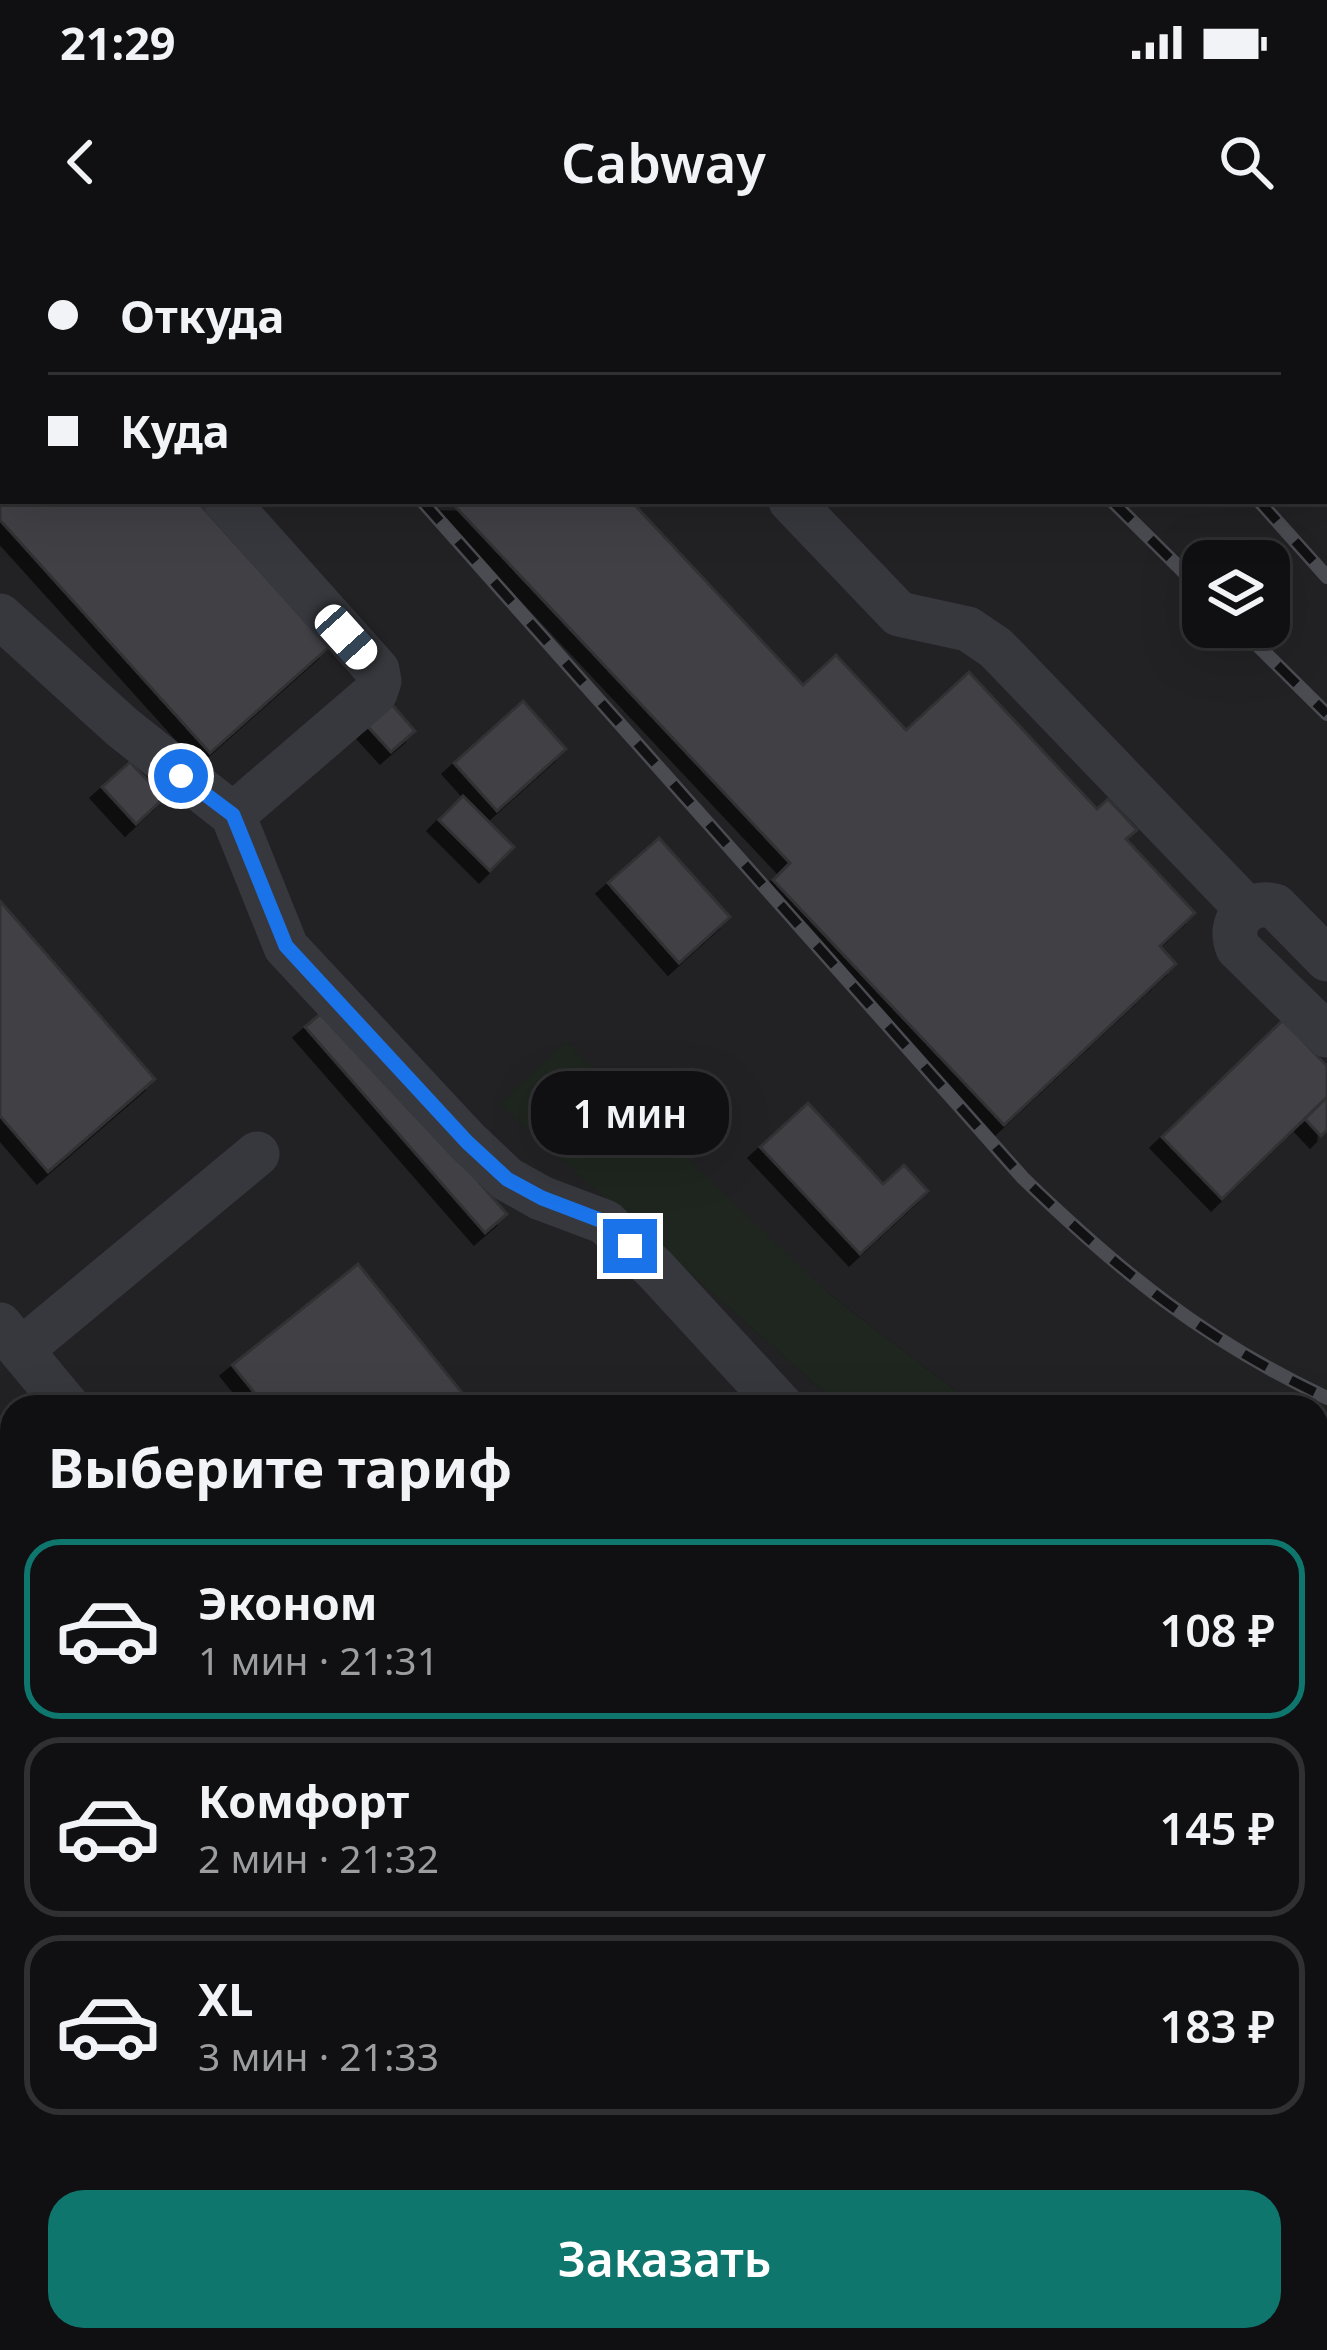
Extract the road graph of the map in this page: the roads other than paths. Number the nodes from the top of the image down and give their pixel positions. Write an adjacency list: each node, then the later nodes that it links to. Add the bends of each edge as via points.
1 (229, 504): 4 (lane, via 379,682)
2 (793, 504): 5 (lane, via 899,614 968,629 996,648)
3 (0, 616): 4 (lane)
4 (233, 815): 11 (lane, via 286,946 353,1019 507,1179 605,1222)
5 (1247, 908): 6 (lane, via 1275,906); 7 (lane, via 1235,922 1238,948)
6 (1327, 959)
7 (1327, 1035)
8 (257, 1154): 9 (lane)
9 (10, 1338): 10 (lane)
10 (58, 1395)
11 (771, 1395)

